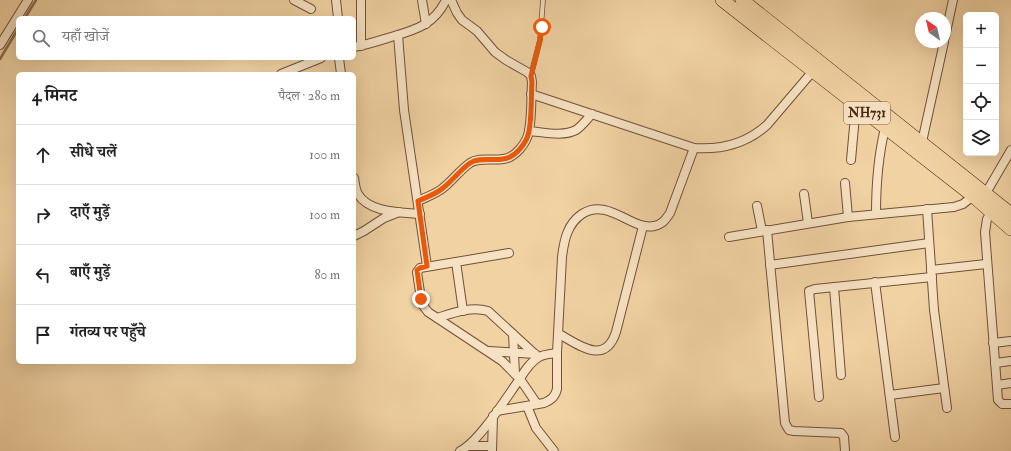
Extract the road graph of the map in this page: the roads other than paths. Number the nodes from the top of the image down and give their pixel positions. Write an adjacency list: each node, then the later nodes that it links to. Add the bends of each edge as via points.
1 (28, 0): 14 (street)
2 (294, 0): 12 (street)
3 (336, 0): 15 (street)
4 (361, 0): 20 (street)
5 (422, 0): 17 (street)
6 (446, 0): 17 (street, via 436,16)
7 (451, 0): 27 (street, via 459,17 477,31 494,52)
8 (543, 0): 27 (lane, via 540,40)
9 (722, 0): 24 (highway, NH731)
10 (742, 0): 33 (highway, NH731)
11 (953, 0): 13 (street)
12 (311, 9)
13 (950, 12)
14 (18, 16)
15 (338, 16)
16 (16, 19): 19 (street)
17 (426, 24): 18 (street)
18 (398, 35): 20 (street); 42 (street, via 404,110)
19 (0, 44)
20 (358, 46)
21 (943, 48): 33 (street)
22 (316, 60): 25 (street)
23 (339, 60): 26 (street)
24 (813, 71): 29 (highway, NH731); 34 (street, via 759,133 736,144 707,149)
25 (286, 72)
26 (341, 72)
27 (531, 76): 28 (street)
28 (531, 94): 30 (street); 32 (street)
29 (856, 105): 31 (highway, NH731); 36 (street)
30 (592, 114): 32 (street, via 580,127 571,132); 34 (street)
31 (885, 128): 41 (highway, NH731); 48 (street, via 878,161)
32 (529, 131): 42 (street, via 522,146 511,157 471,162 443,189)
33 (922, 142): 39 (highway, NH731)
34 (694, 148): 52 (street, via 670,213 658,225)
35 (1011, 150): 39 (street)
36 (851, 160)
37 (845, 183): 50 (street)
38 (356, 188): 46 (street, via 360,196 371,205)
39 (986, 193): 44 (highway, NH731)
40 (804, 194): 51 (street)
41 (973, 196): 44 (highway, NH731); 45 (street, via 959,206)
42 (418, 201): 47 (street)
43 (757, 206): 54 (street)
44 (994, 207): 49 (highway, NH731); 53 (highway, NH731); 61 (street, via 985,227)
45 (927, 209): 48 (street); 57 (street)
46 (400, 212): 47 (street); 55 (street, via 384,218)
47 (420, 214): 62 (street)
48 (876, 214): 50 (street)
49 (1011, 214)
50 (848, 217): 51 (street)
51 (808, 223): 54 (street)
52 (643, 226): 69 (street, via 611,344 604,350 595,351); 69 (street, via 600,209 583,213 570,225 562,257)
53 (1011, 228)
54 (765, 231): 56 (street); 60 (street)
55 (356, 235)
56 (729, 237)
57 (929, 243): 60 (street); 63 (street)
58 (509, 253): 59 (street)
59 (456, 262): 62 (street); 66 (street)
60 (770, 264): 95 (street, via 785,424 789,430 794,431 841,433 844,437)
61 (986, 264): 63 (street); 71 (street)
62 (427, 266): 67 (street, via 417,270 421,299 425,307)
63 (932, 274): 64 (street); 82 (street)
64 (876, 282): 65 (street); 83 (street)
65 (834, 287): 78 (street); 84 (street, via 812,289 808,293)
66 (463, 311): 67 (street); 68 (street, via 488,311)
67 (437, 318): 72 (street)
68 (513, 334): 74 (street); 75 (street)
69 (559, 334): 73 (street)
70 (1011, 341): 71 (street)
71 (993, 343): 77 (street)
72 (489, 351): 74 (street); 79 (street)
73 (557, 353): 75 (street); 85 (street, via 557,389 549,401)
74 (514, 354): 75 (street); 79 (street)
75 (536, 356): 79 (street)
76 (1011, 361): 77 (street)
77 (995, 363): 81 (street)
78 (841, 375)
79 (517, 376): 85 (street); 89 (street)
80 (1011, 383): 81 (street)
81 (997, 385): 86 (street, via 1000,404)
82 (944, 388): 83 (street); 88 (street)
83 (890, 395): 90 (street)
84 (818, 396)
85 (537, 404): 87 (street)
86 (1011, 404)
87 (527, 406): 89 (street); 94 (street, via 536,428)
88 (946, 408)
89 (495, 414): 91 (street); 92 (street)
90 (895, 437)
91 (468, 446): 92 (street); 93 (street)
92 (492, 448)
93 (460, 451)
94 (554, 451)
95 (845, 451)

